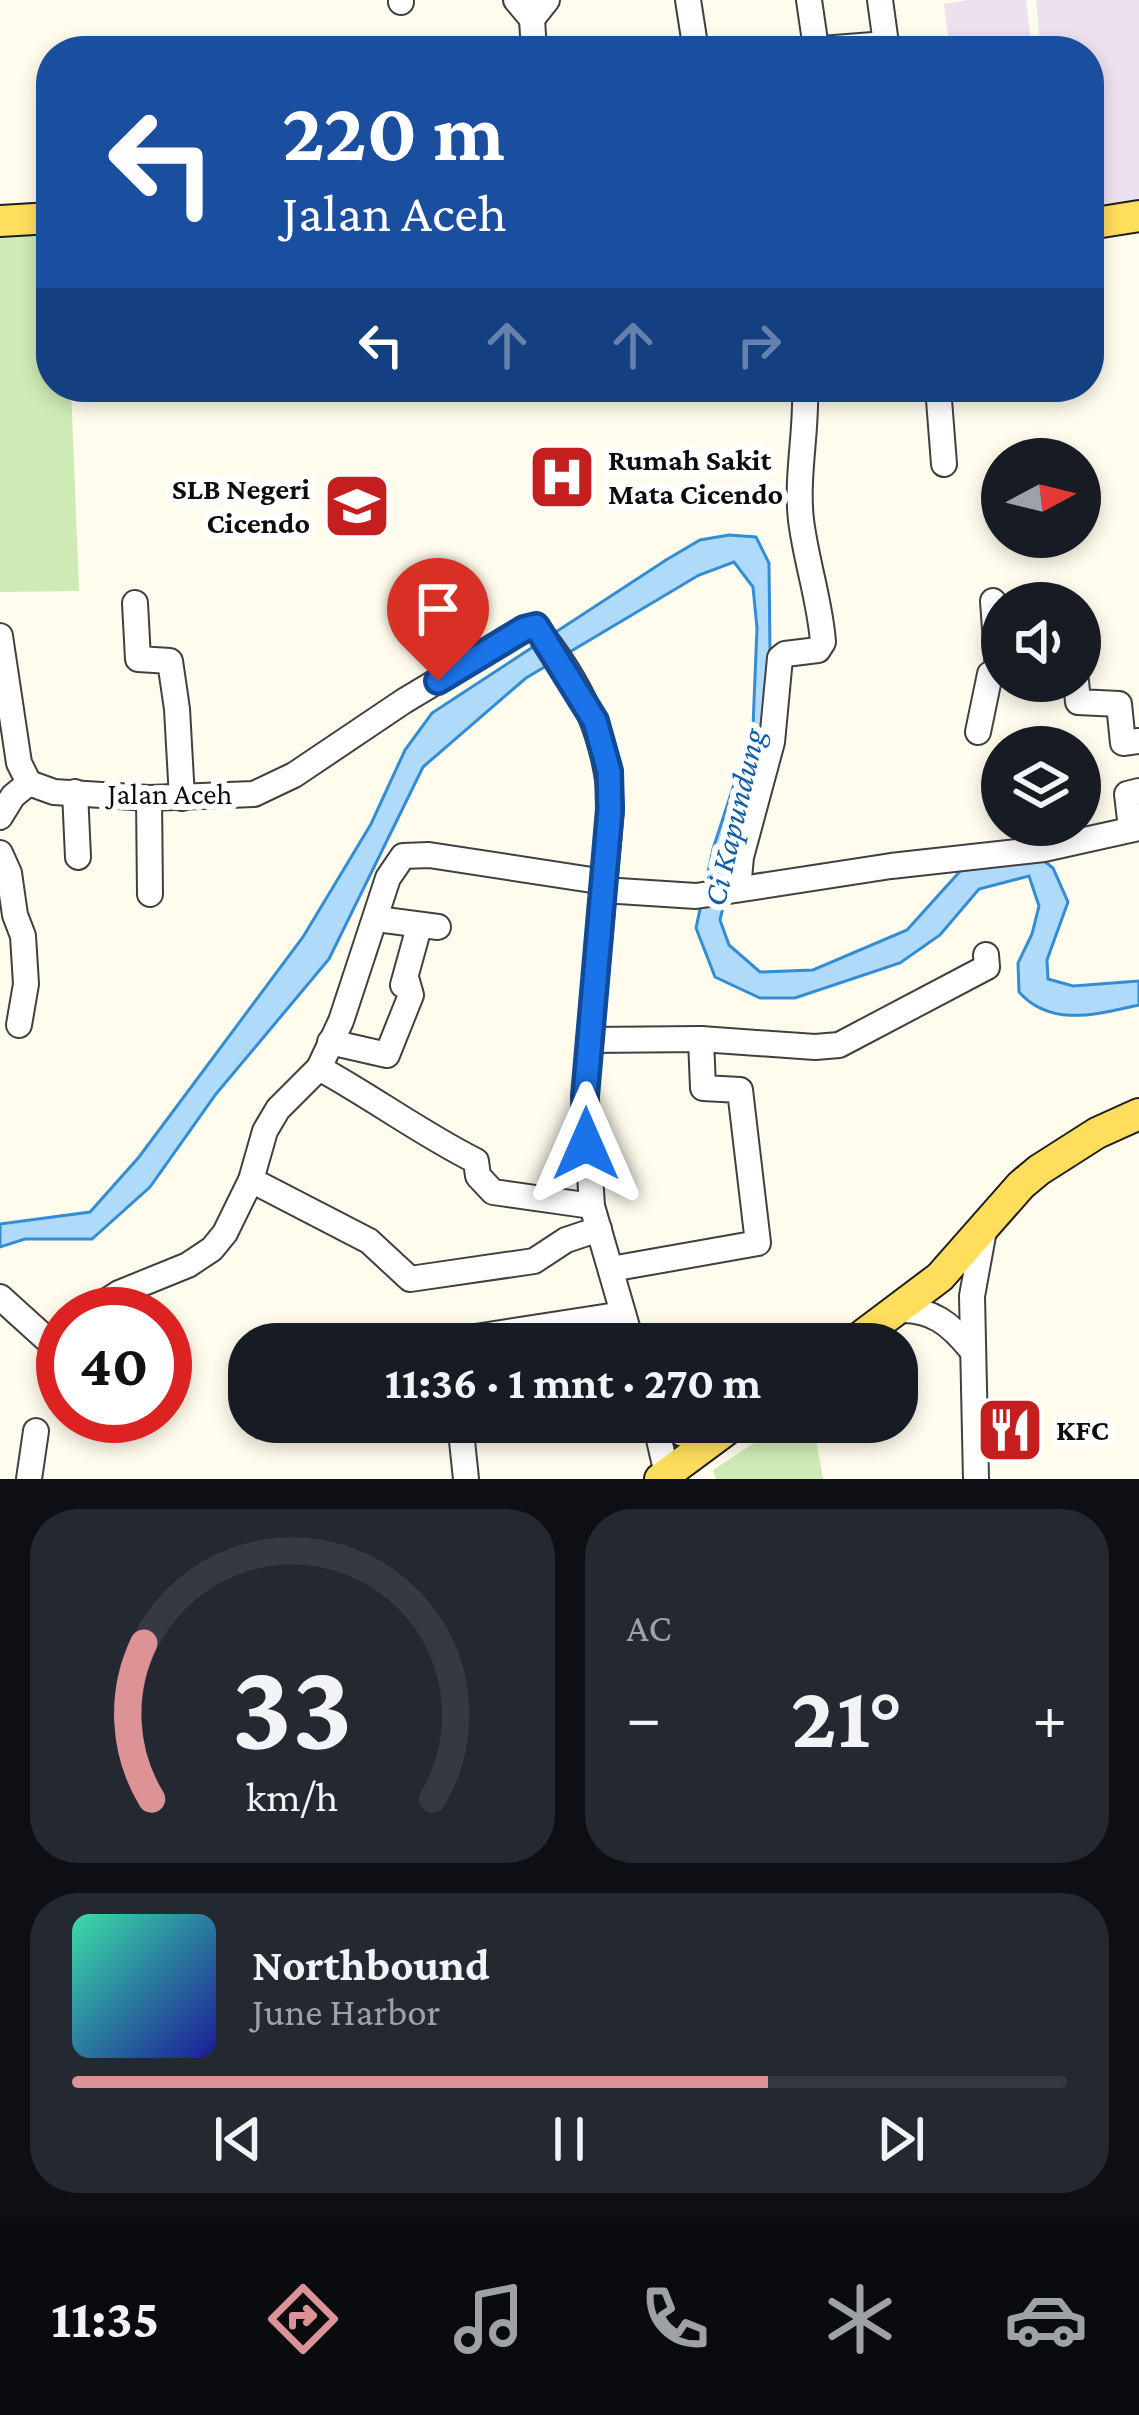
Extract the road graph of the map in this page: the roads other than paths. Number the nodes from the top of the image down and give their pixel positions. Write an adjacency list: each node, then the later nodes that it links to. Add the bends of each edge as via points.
1 (688, 0): 6 (street)
2 (809, 0): 7 (street)
3 (880, 0): 8 (street)
4 (532, 6): 5 (street)
5 (533, 36)
6 (694, 36)
7 (807, 36)
8 (885, 36)
9 (1139, 216): 12 (main road)
10 (36, 219): 11 (main road)
11 (0, 220)
12 (1104, 222)
13 (804, 402): 32 (street, via 801,523 823,639 818,650 779,658 772,742)
14 (939, 402): 15 (street)
15 (944, 464)
16 (135, 603): 26 (street, via 138,659 170,661)
17 (0, 636): 22 (street)
18 (984, 702): 20 (street)
19 (1078, 702): 21 (street, via 1119,704 1123,743)
20 (978, 732)
21 (1139, 741)
22 (29, 783): 24 (street, Jalan Aceh); 27 (street)
23 (1139, 791): 28 (street, via 1126,794)
24 (75, 792): 25 (street, Jalan Aceh); 30 (street)
25 (148, 798): 26 (street, Jalan Aceh); 33 (street)
26 (182, 798): 31 (street, Jalan Aceh, via 276,785 536,626 595,721 606,758)
27 (0, 817)
28 (1135, 828): 32 (street, via 1044,849)
29 (0, 853): 36 (street, via 23,936)
30 (78, 857)
31 (604, 886): 32 (street, via 696,896); 34 (street, via 412,854 395,865); 37 (street, Jalan Aceh)
32 (736, 889)
33 (150, 894)
34 (376, 919): 39 (street); 39 (street, via 428,927 405,983 411,995 384,1056)
35 (986, 955): 38 (street, via 987,967 839,1045)
36 (19, 1025)
37 (590, 1040): 38 (street); 43 (street, Jalan Aceh, via 585,1096)
38 (701, 1040): 45 (street, via 703,1088 740,1090 758,1244)
39 (330, 1042): 40 (street)
40 (319, 1068): 42 (street, via 278,1109); 43 (street, via 472,1158 493,1192)
41 (1139, 1114): 44 (main road, via 1039,1170)
42 (251, 1180): 43 (street, via 369,1241 410,1279 534,1261); 46 (street, via 212,1249)
43 (596, 1218): 45 (street, Jalan Aceh)
44 (984, 1230): 48 (main road); 54 (street)
45 (611, 1269): 49 (street, Jalan Aceh)
46 (134, 1287)
47 (0, 1297): 53 (street)
48 (900, 1310): 52 (main road); 54 (street, via 929,1312)
49 (623, 1314): 50 (street); 51 (street, Jalan Aceh)
50 (565, 1323)
51 (626, 1323)
52 (881, 1323)
53 (36, 1325)
54 (970, 1348): 62 (street)
55 (36, 1431): 60 (street)
56 (462, 1443): 61 (street)
57 (659, 1443): 59 (street)
58 (709, 1443): 59 (main road)
59 (665, 1477)
60 (29, 1479)
61 (466, 1479)
62 (976, 1479)

